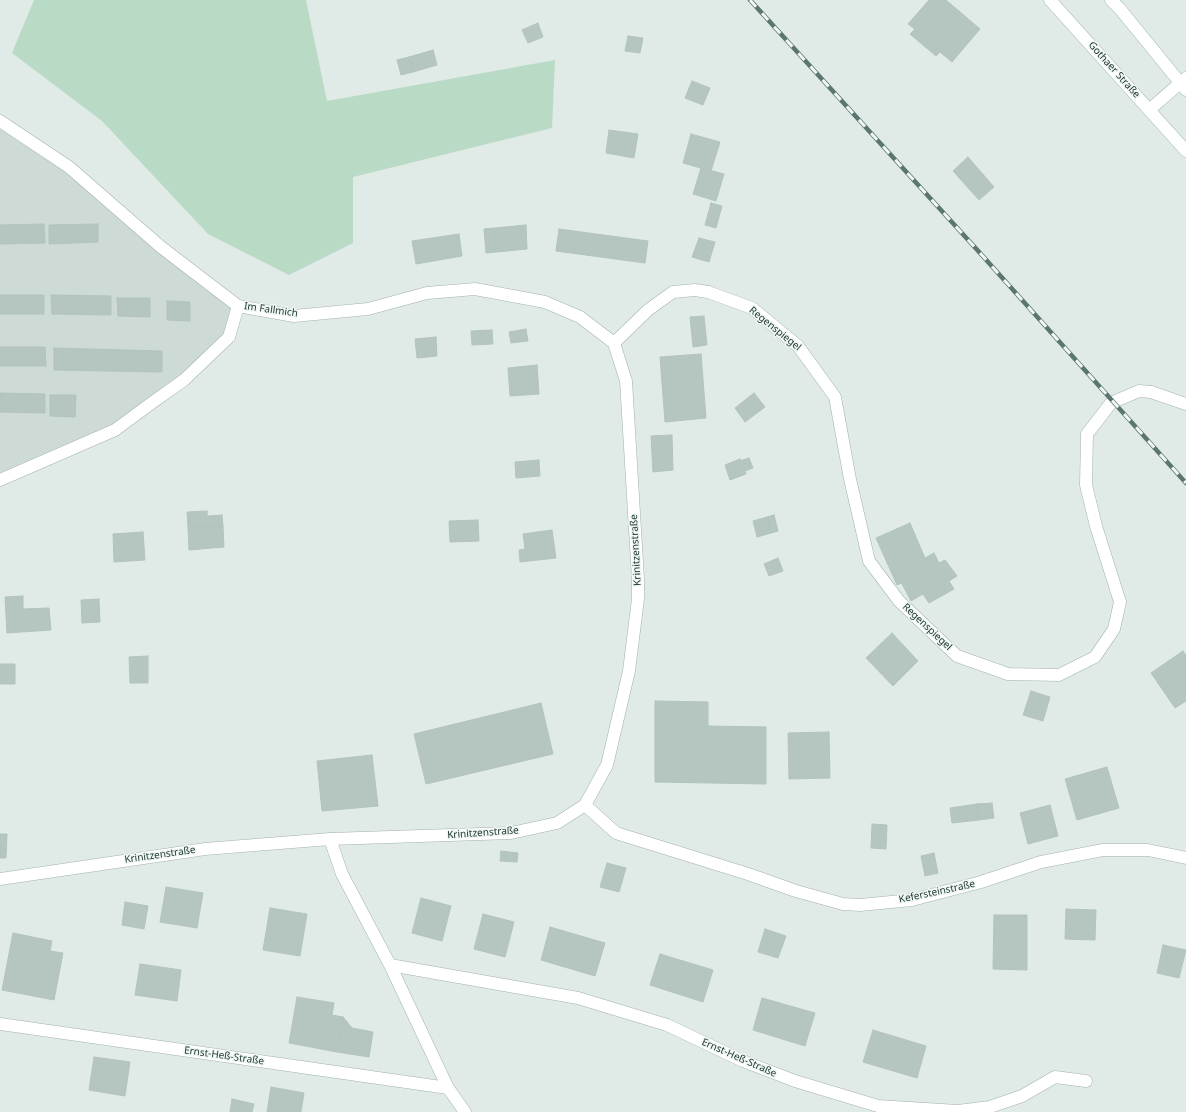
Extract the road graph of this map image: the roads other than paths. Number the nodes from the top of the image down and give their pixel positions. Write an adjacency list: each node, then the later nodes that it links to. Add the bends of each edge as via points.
1 (1050, 0): 4 (street, Gothaer Straße)
2 (1111, 0): 3 (street)
3 (1184, 83): 4 (street)
4 (1149, 110): 6 (street, Gothaer Straße)
5 (0, 121): 7 (street, Im Fallmich, via 69,167 161,247)
6 (1186, 151)
7 (238, 306): 8 (street, Im Fallmich, via 294,316 368,309 427,292 475,289 545,302 580,317); 10 (street, via 229,337 184,380 115,430)
8 (614, 343): 9 (street, Regenspiegel, via 648,310 673,292 694,290 708,292 752,308 798,346 835,397 869,561 899,601 957,656 1008,674 1059,675 1095,657 1114,629 1120,602 1086,485 1087,434 1112,403 1139,391 1151,392); 11 (street, Krinitzenstraße, via 626,381 638,599 629,671 607,765)
9 (1186, 404)
10 (0, 480)
11 (586, 805): 12 (street, Krinitzenstraße, via 557,823 511,833); 13 (street, Kefersteinstraße, via 616,833 843,904 912,900 981,882 1041,862 1103,850 1148,850)
12 (330, 839): 14 (street, Krinitzenstraße, via 205,849); 15 (street, via 342,874)
13 (1186, 858)
14 (0, 879)
15 (390, 965): 17 (street, Ernst-Heß-Straße, via 578,998 667,1025 743,1061 794,1081 878,1106 958,1111 990,1107 1022,1096 1055,1077); 18 (street)
16 (0, 1024): 18 (street, Ernst-Heß-Straße)
17 (1086, 1081)
18 (448, 1088): 19 (street)
19 (465, 1112)

